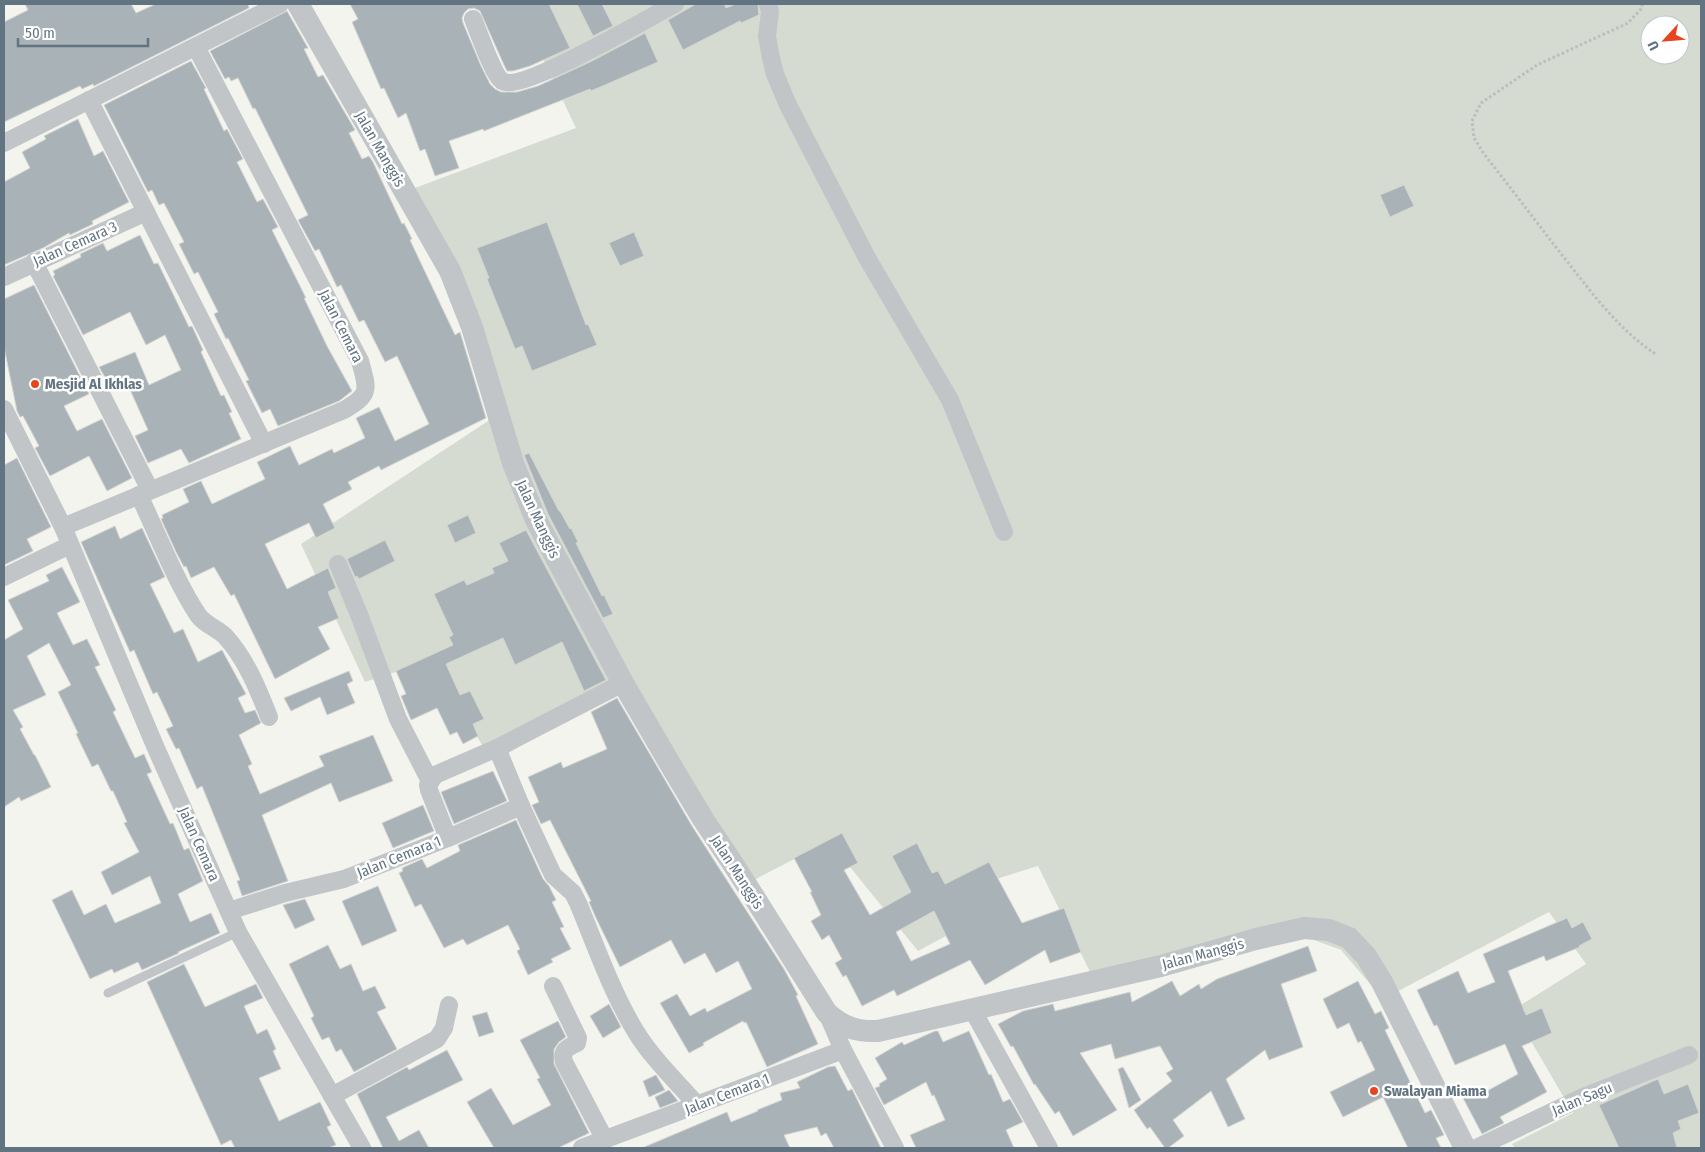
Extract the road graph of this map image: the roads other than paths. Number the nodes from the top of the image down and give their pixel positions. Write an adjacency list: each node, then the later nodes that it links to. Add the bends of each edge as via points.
1 (280, 4): 6 (street)
2 (298, 4): 20 (street, Jalan Manggis, via 450,271 472,327 524,495)
3 (676, 4): 5 (street, via 574,58 512,82 499,78)
4 (768, 4): 16 (street, via 767,36 771,58 788,105 866,256 950,400)
5 (473, 19)
6 (196, 47): 7 (street); 13 (street, Jalan Cemara, via 360,361 365,379 364,396 359,401)
7 (89, 100): 8 (street); 9 (street)
8 (4, 143)
9 (146, 212): 10 (street, Jalan Cemara 3); 13 (street)
10 (34, 262): 11 (street, Jalan Cemara 3); 14 (street)
11 (4, 277)
12 (4, 410): 15 (street, Jalan Cemara)
13 (264, 444): 14 (street, Jalan Cemara)
14 (144, 493): 15 (street, Jalan Cemara); 21 (street, via 180,583 197,614 203,622 224,635 238,654 255,682)
15 (62, 527): 17 (street, Jalan Cemara)
16 (1004, 532)
17 (70, 545): 19 (street); 26 (street, Jalan Cemara, via 154,746)
18 (338, 564): 23 (street, Jalan Cemara 1, via 398,719)
19 (4, 578)
20 (623, 683): 22 (street); 32 (street, Jalan Manggis, via 703,819)
21 (269, 717)
22 (497, 748): 23 (street, via 435,775); 24 (street)
23 (430, 781): 25 (street, Jalan Cemara 1, via 429,790)
24 (521, 806): 25 (street); 36 (street, via 553,875 573,893 609,983 636,1032)
25 (448, 838): 26 (street, Jalan Cemara 1, via 344,878)
26 (229, 911): 27 (street, Jalan Cemara)
27 (238, 932): 29 (lane); 35 (street, Jalan Cemara)
28 (553, 986): 37 (street, via 578,1038 577,1043 565,1049 562,1055 564,1062)
29 (108, 993)
30 (449, 1005): 35 (street, via 444,1028 437,1039)
31 (972, 1009): 32 (street, Jalan Manggis, via 862,1032 837,1021); 41 (street); 42 (street, Jalan Manggis, via 1161,966 1304,928 1329,930 1349,938 1366,956)
32 (826, 1012): 33 (street, Jalan Manggis)
33 (843, 1050): 36 (street, Jalan Cemara 1); 40 (street, Jalan Manggis)
34 (1689, 1055): 43 (street, Jalan Sagu, via 1583,1097)
35 (332, 1096): 38 (street, Jalan Cemara)
36 (697, 1105): 37 (street, Jalan Cemara 1)
37 (605, 1140): 39 (street, Jalan Cemara 1)
38 (362, 1148)
39 (582, 1148)
40 (895, 1148)
41 (1049, 1148)
42 (1465, 1148)
43 (1476, 1148)

